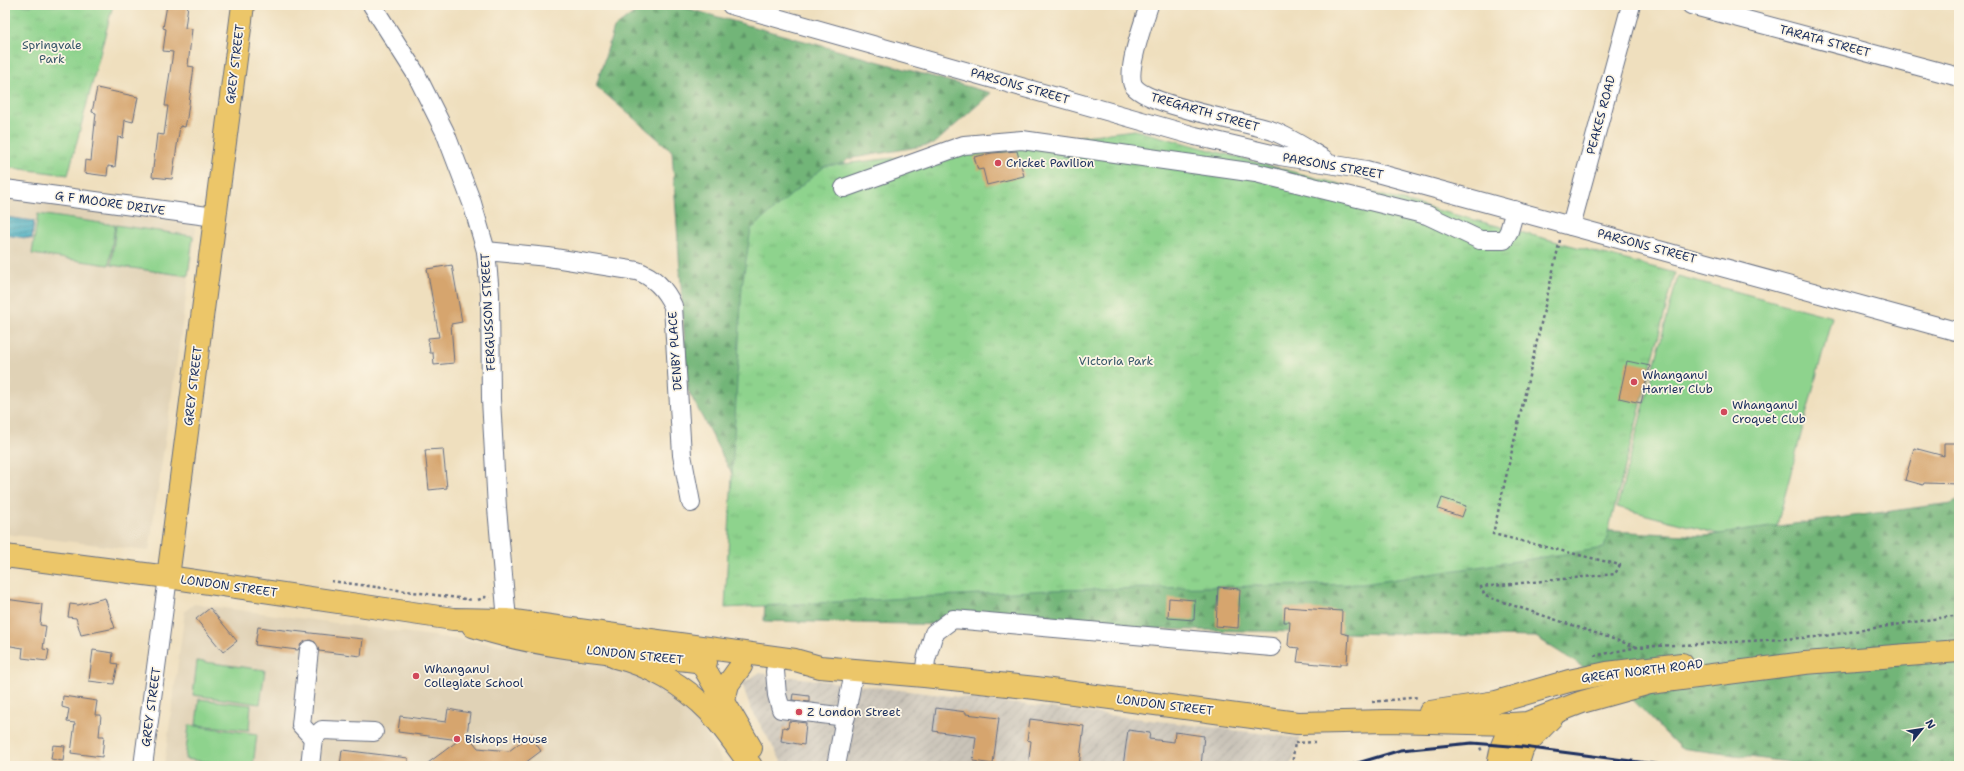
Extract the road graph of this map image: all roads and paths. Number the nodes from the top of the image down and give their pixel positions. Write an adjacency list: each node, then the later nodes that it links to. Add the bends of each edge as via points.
1 (243, 5): 12 (main road, GREY STREET)
2 (372, 5): 14 (street, FERGUSSON STREET, via 416,74 445,132 472,203)
3 (731, 5): 8 (street, PARSONS STREET, via 1196,136 1280,156)
4 (1149, 5): 8 (street, TREGARTH STREET, via 1132,69 1133,84 1138,90 1166,102 1272,131 1291,139)
5 (1631, 5): 13 (street, PEAKES ROAD)
6 (1691, 5): 7 (street, TARATA STREET)
7 (1959, 77)
8 (1331, 163): 11 (street, PARSONS STREET)
9 (844, 188): 11 (street, via 964,145 1022,140 1256,173 1427,215 1480,240 1504,240)
10 (5, 189): 12 (street, G F MOORE DRIVE)
11 (1515, 210): 13 (street, PARSONS STREET)
12 (215, 217): 18 (main road, GREY STREET)
13 (1567, 225): 15 (street, PARSONS STREET); 22 (path, via 1493,534 1620,565 1615,574 1481,587 1485,596)
14 (486, 251): 16 (street, DENBY PLACE, via 548,257 636,271 650,276 660,285 673,306 682,455); 20 (street, FERGUSSON STREET, via 490,294 497,508)
15 (1959, 332)
16 (691, 503)
17 (5, 556): 18 (main road, LONDON STREET)
18 (168, 577): 19 (main road, LONDON STREET); 47 (street, GREY STREET)
19 (453, 619): 20 (main road, LONDON STREET); 23 (main road, LONDON STREET, via 506,637)
20 (507, 620): 26 (main road, LONDON STREET)
21 (1272, 647): 32 (street, via 953,619 934,633)
22 (1638, 647)
23 (582, 649): 26 (main road, LONDON STREET); 49 (main road, via 648,668 676,684 710,712)
24 (309, 650): 40 (street, via 301,725)
25 (1959, 651): 27 (main road, GREAT NORTH ROAD)
26 (696, 654): 28 (main road, LONDON STREET); 29 (main road, LONDON STREET, via 795,660); 34 (main road)
27 (1805, 663): 33 (main road, GREAT NORTH ROAD); 37 (main road, GREAT NORTH ROAD, via 1746,661 1607,673 1496,702 1444,709)
28 (741, 666): 30 (main road, LONDON STREET); 34 (main road, via 728,684)
29 (820, 667): 30 (main road, LONDON STREET); 31 (main road, LONDON STREET)
30 (775, 671): 36 (street, via 781,709)
31 (854, 671): 32 (main road, LONDON STREET); 36 (street)
32 (924, 676): 37 (main road, LONDON STREET, via 1297,723)
33 (1650, 684): 35 (main road, GREAT NORTH ROAD); 38 (main road, via 1598,687 1556,696 1531,707)
34 (724, 700): 50 (main road)
35 (1560, 710): 38 (main road, GREAT NORTH ROAD, via 1527,723); 45 (main road, via 1545,722)
36 (846, 717): 51 (street)
37 (1388, 721): 38 (main road, LONDON STREET)
38 (1511, 724): 45 (main road, via 1519,736); 46 (main road, via 1502,746)
39 (374, 732): 40 (street, via 322,730)
40 (312, 738): 48 (street)
41 (1296, 738): 44 (path)
42 (1476, 739): 46 (path)
43 (1319, 742): 44 (path)
44 (1295, 743): 52 (path)
45 (1520, 756)
46 (1491, 761)
47 (143, 766)
48 (310, 766)
49 (751, 766)
50 (760, 766)
51 (836, 766)
52 (1292, 766)

